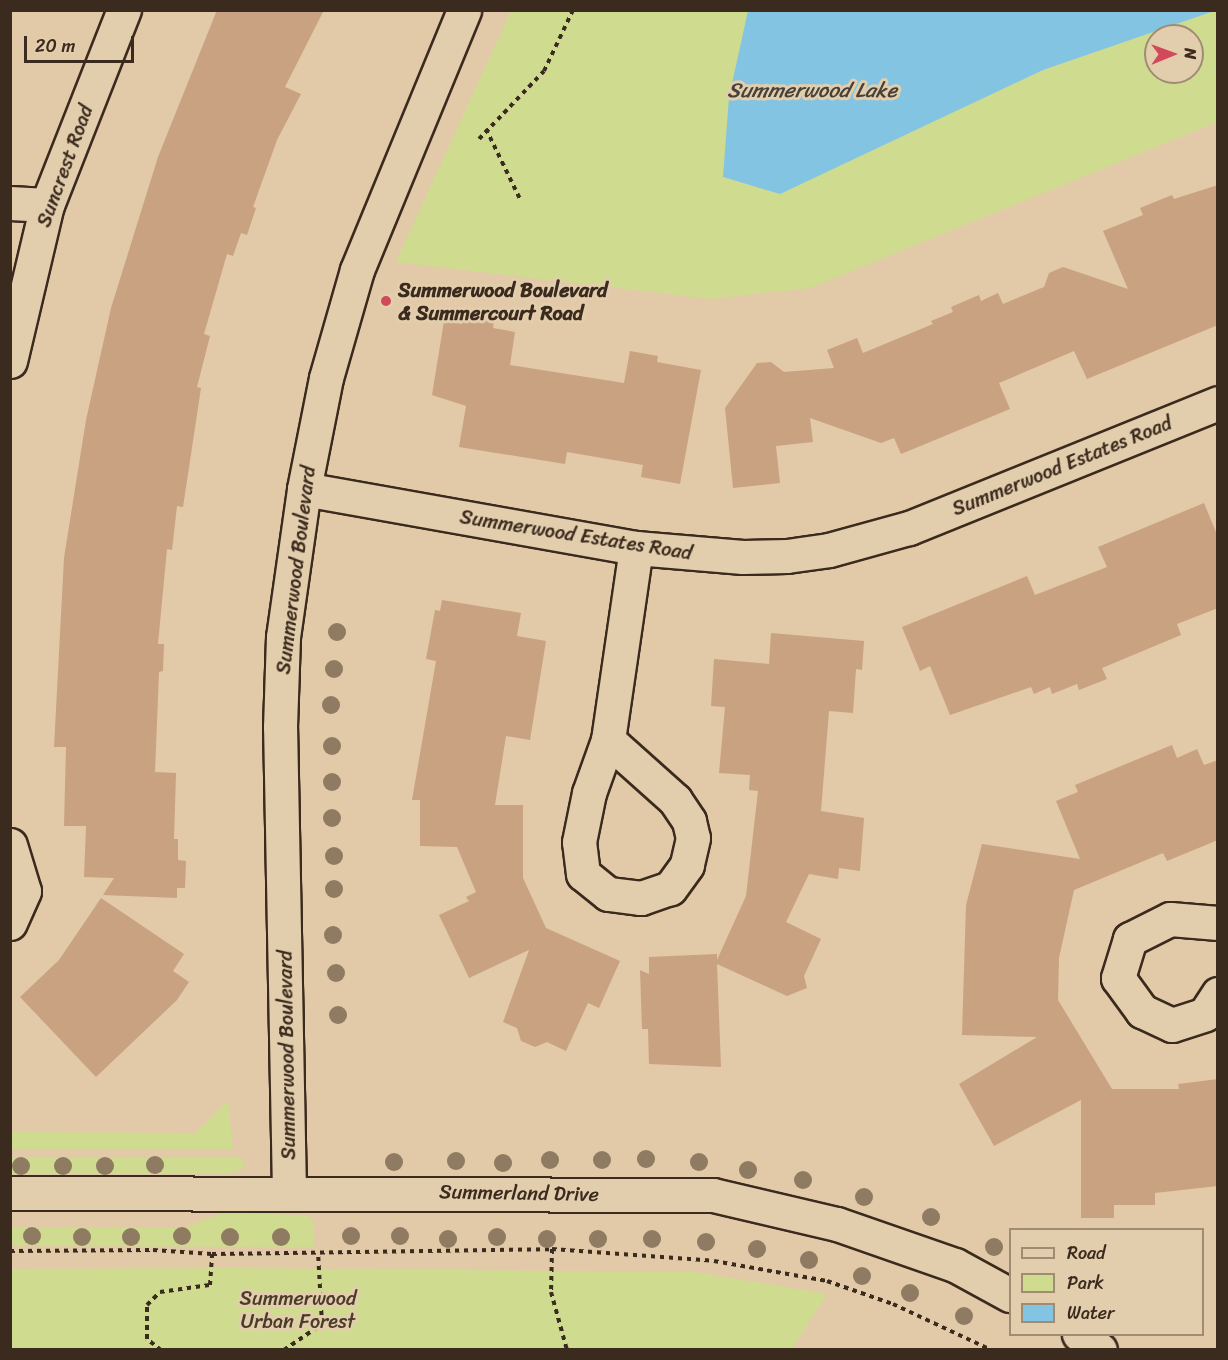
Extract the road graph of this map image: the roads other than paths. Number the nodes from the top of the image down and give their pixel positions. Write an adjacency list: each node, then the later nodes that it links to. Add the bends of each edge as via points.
1 (124, 10): 4 (street, Suncrest Road)
2 (464, 10): 7 (street, Summerwood Boulevard, via 357,270 326,378)
3 (10, 203): 4 (street)
4 (47, 205): 5 (street, Suncrest Road)
5 (10, 361)
6 (1218, 403): 8 (street, Summerwood Estates Road, via 868,541 830,550 743,557)
7 (304, 489): 8 (street, Summerwood Estates Road); 14 (street, Summerwood Boulevard, via 283,637 280,727)
8 (636, 548): 9 (street)
9 (608, 740): 9 (street, via 579,842 583,874 608,894 641,898 670,888 687,865 693,838 689,820 675,800)
10 (10, 845): 11 (street, via 24,891)
11 (10, 923)
12 (1218, 923): 13 (street, via 1170,919 1130,939 1118,978 1142,1011 1172,1025 1205,1014)
13 (1218, 994)
14 (289, 1192): 15 (street, Summerland Drive); 16 (street, Summerland Drive, via 713,1195 837,1224 955,1265)
15 (10, 1193)
16 (1009, 1294)
17 (1080, 1336): 18 (street)
18 (1101, 1350)

